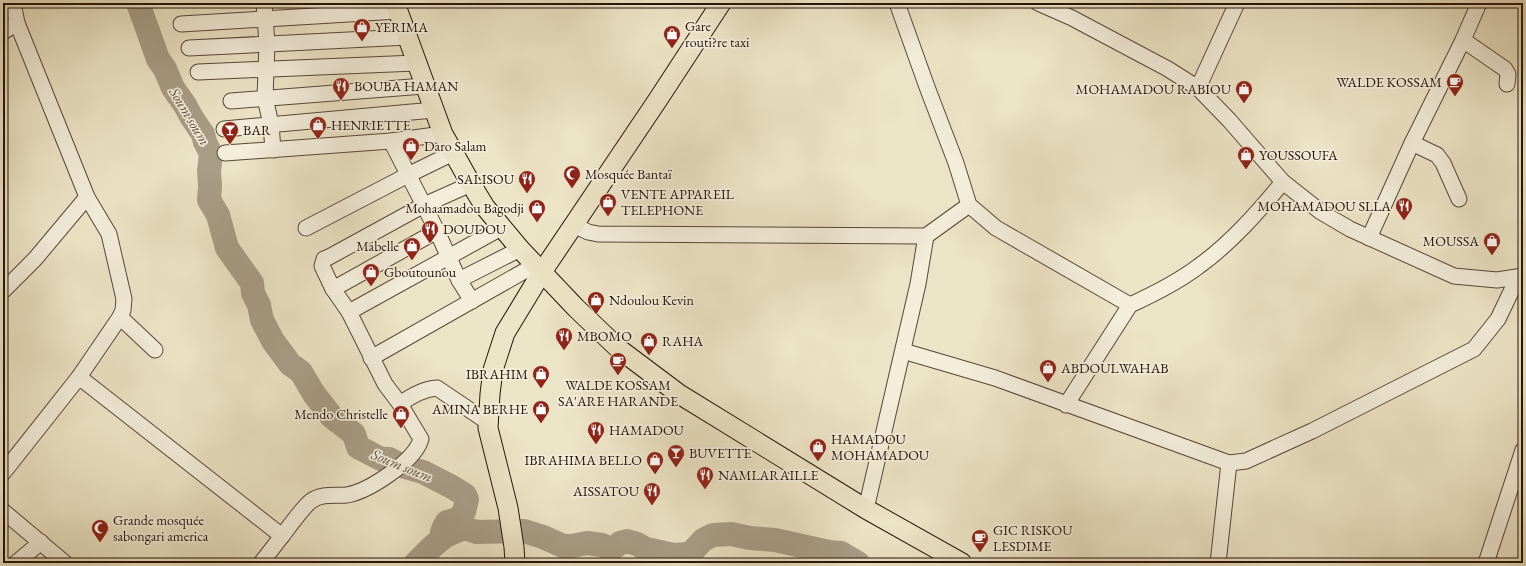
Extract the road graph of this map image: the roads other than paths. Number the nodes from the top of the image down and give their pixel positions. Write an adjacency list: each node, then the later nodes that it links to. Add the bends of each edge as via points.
1 (13, 3): 10 (street)
2 (264, 3): 9 (street)
3 (721, 3): 41 (main road)
4 (897, 3): 40 (street, via 956,163)
5 (1038, 3): 22 (street, via 1161,65)
6 (1237, 3): 22 (street)
7 (1479, 3): 14 (street)
8 (396, 7): 9 (street); 13 (main road)
9 (266, 20): 11 (street); 15 (street)
10 (17, 23): 12 (street); 37 (street)
11 (181, 24)
12 (3, 32)
13 (408, 37): 15 (street); 17 (main road)
14 (1463, 40): 20 (street, via 1506,69); 30 (street)
15 (267, 44): 16 (street); 18 (street)
16 (189, 48)
17 (416, 63): 18 (street); 21 (main road)
18 (267, 69): 19 (street); 23 (street)
19 (198, 72)
20 (1507, 84)
21 (424, 86): 23 (street); 25 (main road)
22 (1198, 88): 35 (street)
23 (265, 98): 24 (street); 26 (street)
24 (231, 101)
25 (434, 110): 26 (street); 28 (main road)
26 (271, 124): 27 (street); 31 (street)
27 (224, 129)
28 (443, 134): 29 (street); 33 (main road)
29 (391, 141): 31 (street); 34 (street)
30 (1412, 143): 38 (street, via 1437,155); 46 (street)
31 (274, 150): 32 (street)
32 (225, 153)
33 (453, 153): 34 (street); 36 (main road)
34 (408, 175): 39 (street); 42 (street)
35 (1283, 182): 46 (street, via 1321,212); 55 (street, via 1224,246 1199,267 1160,291)
36 (471, 184): 39 (street); 43 (main road)
37 (87, 197): 53 (street, via 35,260); 57 (street, via 109,234 124,299)
38 (1459, 199)
39 (424, 205): 44 (street); 52 (street, via 324,259 322,266)
40 (968, 205): 45 (street); 55 (street, via 996,228)
41 (574, 225): 45 (street, via 598,234); 49 (main road)
42 (306, 228)
43 (501, 228): 47 (main road); 48 (street)
44 (438, 231): 48 (street); 52 (street)
45 (926, 236): 59 (street)
46 (1369, 238): 50 (street, via 1454,276 1497,280)
47 (520, 250): 49 (main road); 51 (street)
48 (448, 256): 51 (street); 56 (street)
49 (539, 268): 54 (street); 64 (main road, via 505,333 493,370); 68 (main road, via 619,349 673,389)
50 (1520, 276): 66 (street, via 1498,319 1474,349 1305,434 1246,461)
51 (459, 280): 54 (street)
52 (333, 289): 56 (street)
53 (3, 291)
54 (472, 301): 60 (street)
55 (1130, 305): 63 (street)
56 (349, 312): 60 (street)
57 (120, 317): 58 (street); 61 (street)
58 (155, 350)
59 (903, 351): 63 (street, via 994,378); 68 (street)
60 (371, 358): 62 (street, via 385,384)
61 (79, 377): 67 (street); 70 (street)
62 (400, 404): 64 (street, via 425,390 437,388); 70 (street, via 421,439 409,458 385,477 362,489 347,495 332,494 311,501)
63 (1066, 405): 66 (street)
64 (489, 423): 72 (main road, via 488,428 508,508)
65 (1523, 450): 78 (street)
66 (1228, 464): 77 (street)
67 (3, 473)
68 (866, 509): 76 (main road)
69 (3, 511): 71 (street)
70 (282, 536): 75 (street)
71 (41, 542): 73 (street); 74 (street)
72 (515, 555)
73 (16, 563)
74 (65, 563)
75 (261, 563)
76 (962, 563)
77 (1218, 563)
78 (1486, 563)

